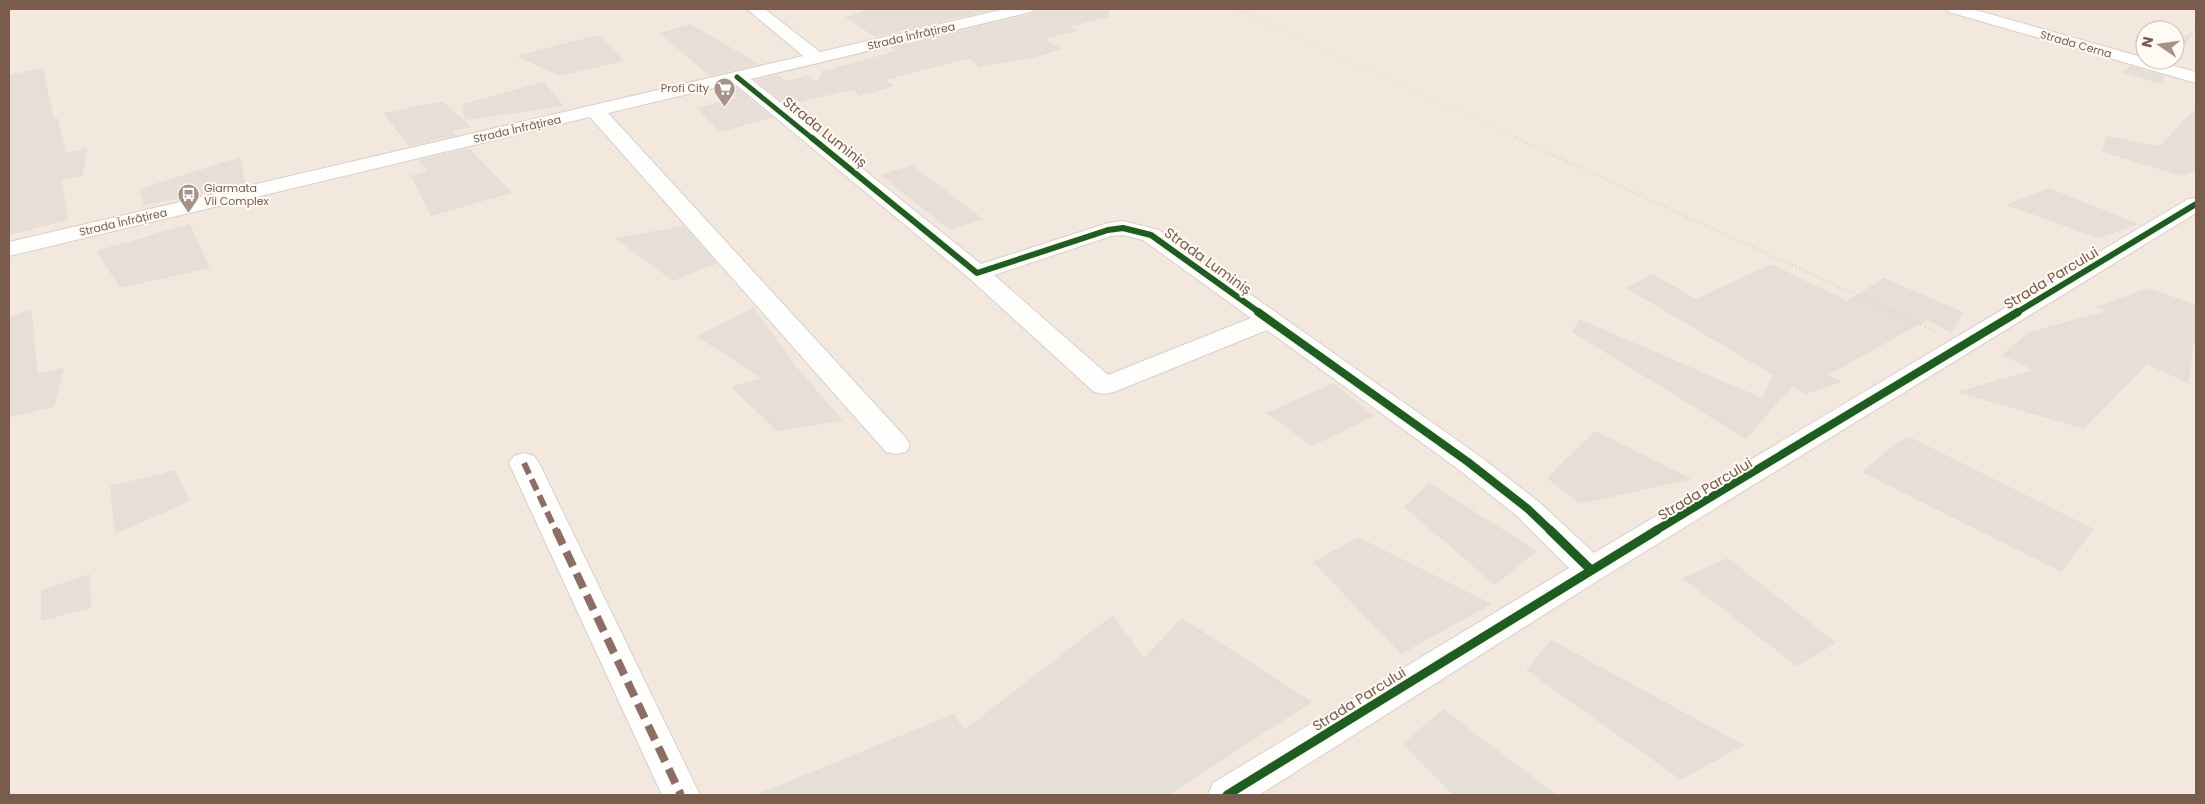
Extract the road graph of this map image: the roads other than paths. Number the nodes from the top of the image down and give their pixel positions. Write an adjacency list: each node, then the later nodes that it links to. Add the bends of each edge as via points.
1 (755, 9): 4 (street)
2 (1025, 9): 4 (street, Strada Înfrățirea)
3 (1955, 9): 6 (street, Strada Cerna)
4 (816, 58): 5 (street, Strada Înfrățirea)
5 (738, 77): 7 (street, Strada Înfrățirea); 10 (street, Strada Luminiș)
6 (2196, 78)
7 (595, 111): 9 (street, Strada Înfrățirea); 12 (street)
8 (2196, 204): 14 (street, Strada Parcului)
9 (9, 249)
10 (977, 273): 11 (street, Strada Luminiș, via 1108,230 1123,228 1150,235); 11 (street, via 1104,386)
11 (1269, 320): 14 (street, Strada Luminiș, via 1468,462 1528,509)
12 (896, 445)
13 (524, 463): 15 (street)
14 (1591, 570): 16 (street, Strada Parcului)
15 (681, 795)
16 (1227, 795)

